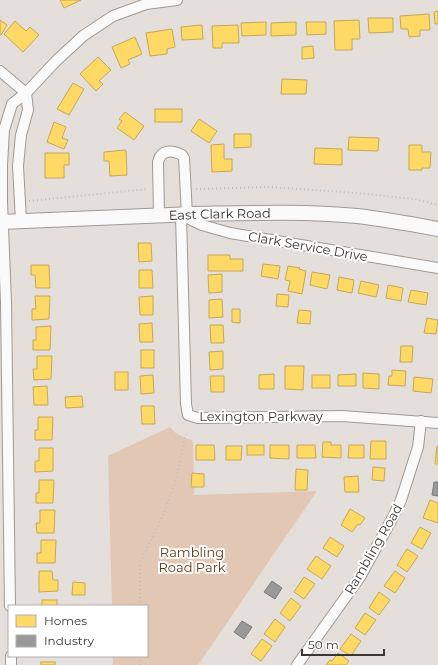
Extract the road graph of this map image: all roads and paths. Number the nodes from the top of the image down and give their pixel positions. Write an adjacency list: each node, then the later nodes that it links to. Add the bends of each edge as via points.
1 (177, 0): 3 (street, via 146,4 113,16 83,36)
2 (0, 71): 3 (street)
3 (26, 93): 6 (street, via 28,110 21,135 18,166); 11 (street, via 12,104 4,130)
4 (158, 188): 5 (street, via 159,156 174,151 184,158); 6 (path); 8 (street)
5 (186, 189): 7 (path, via 271,187 414,199); 9 (street)
6 (20, 202): 10 (street)
7 (438, 205)
8 (159, 215): 9 (main road, East Clark Road); 10 (main road, East Clark Road)
9 (184, 215): 12 (main road, East Clark Road, via 314,213 358,216); 13 (street, Clark Service Drive, via 202,225 230,233); 14 (street, Lexington Parkway, via 188,415 198,418 342,416)
10 (21, 221): 11 (main road, East Clark Road)
11 (1, 222): 17 (street, via 6,302)
12 (438, 229)
13 (438, 268)
14 (421, 421): 15 (street, Lexington Parkway); 19 (street, Rambling Road, via 418,447 393,517 360,577)
15 (438, 422)
16 (186, 434): 18 (path, via 175,483 140,563)
17 (10, 605)
18 (140, 605)
19 (297, 665)

